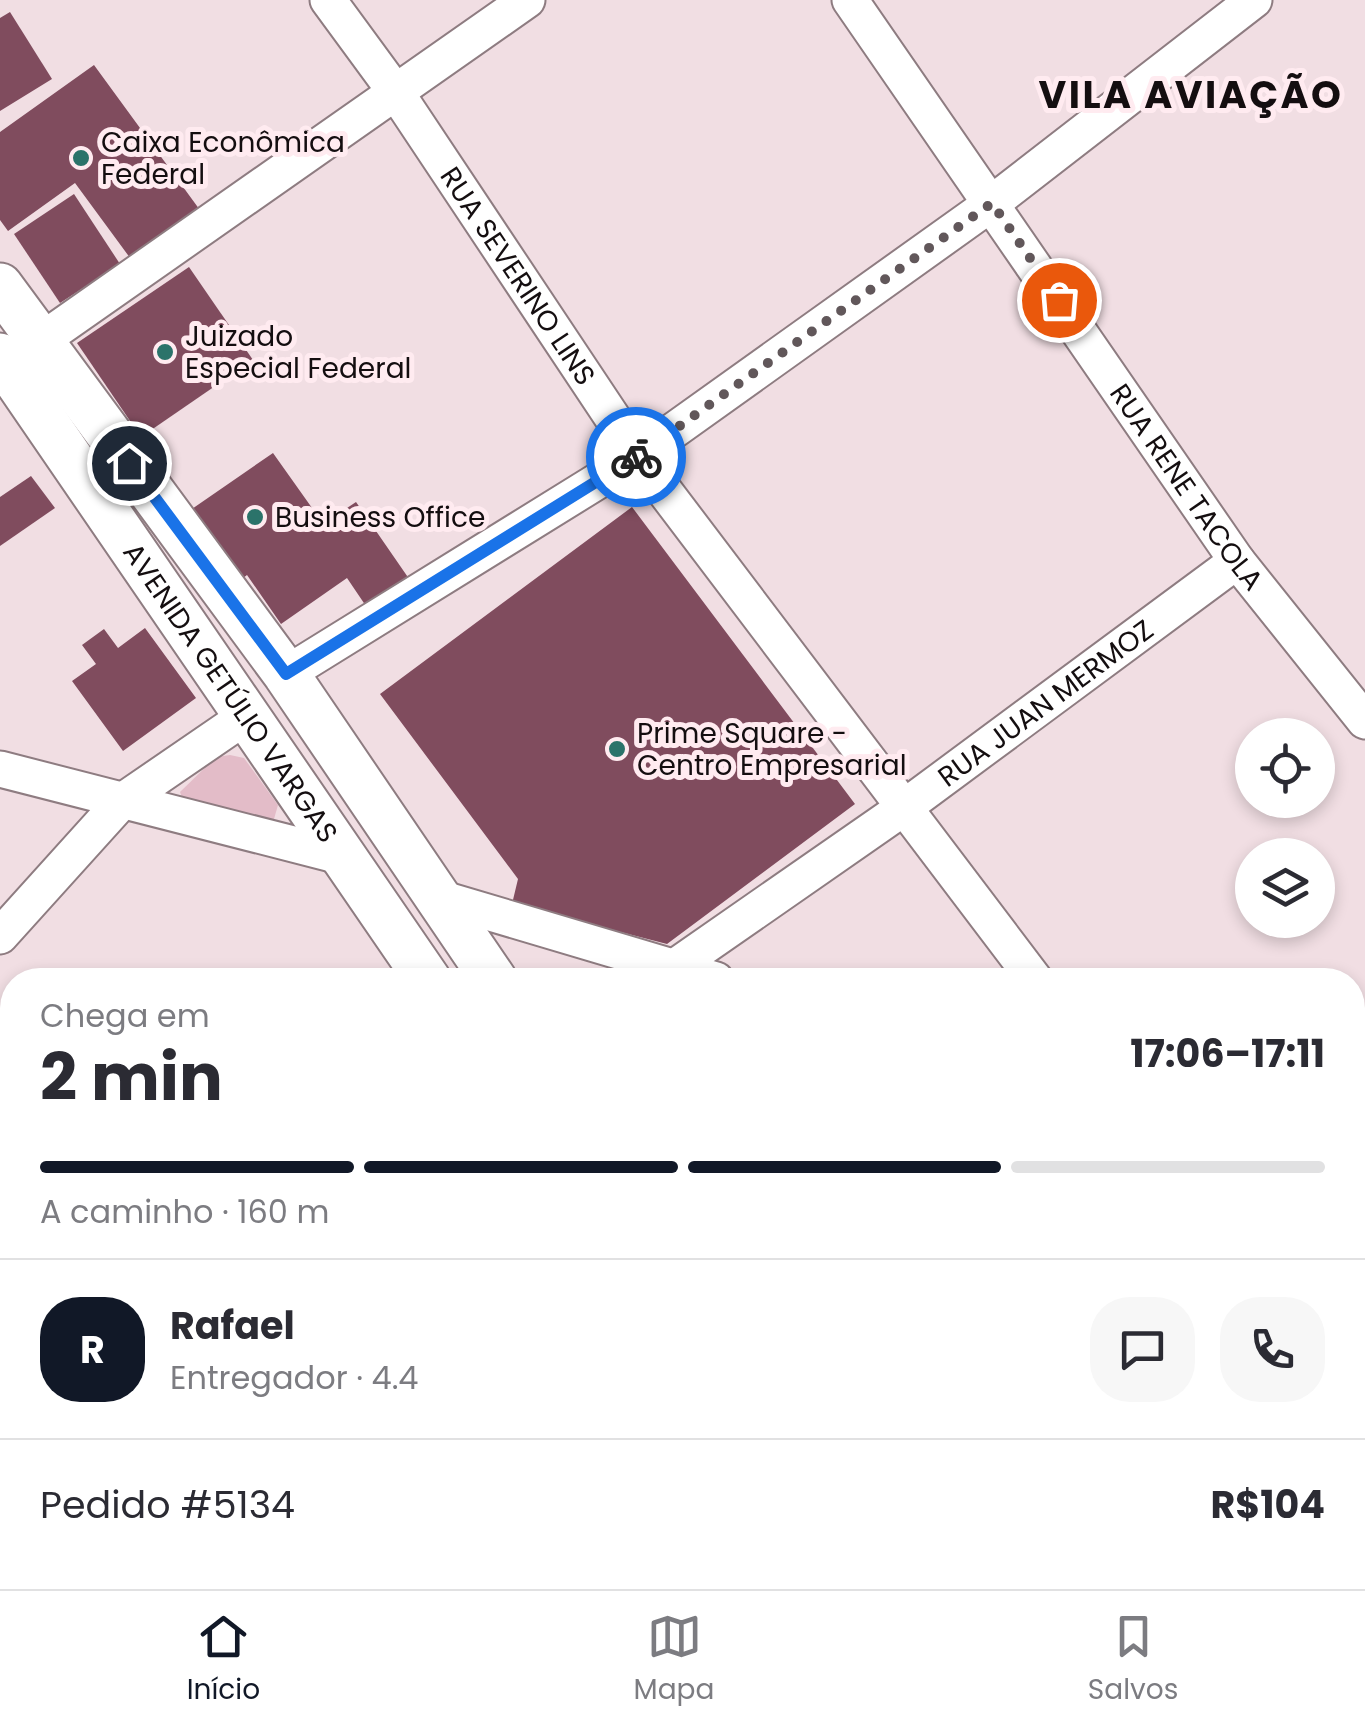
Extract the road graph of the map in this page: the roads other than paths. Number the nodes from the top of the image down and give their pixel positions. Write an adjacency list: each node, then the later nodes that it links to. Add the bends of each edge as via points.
1 (328, 0): 5 (street, RUA SEVERINO LINS)
2 (527, 0): 5 (street)
3 (850, 0): 6 (street, RUA RENE TACOLA)
4 (1254, 0): 6 (street)
5 (397, 94): 8 (street); 9 (street, RUA SEVERINO LINS)
6 (992, 203): 9 (street); 10 (street, RUA RENE TACOLA)
7 (0, 286): 8 (main road, AVENIDA GETÚLIO VARGAS)
8 (19, 349): 11 (main road, AVENIDA GETÚLIO VARGAS); 13 (main road, AVENIDA GETÚLIO VARGAS)
9 (638, 456): 11 (street); 16 (street, RUA SEVERINO LINS)
10 (1238, 561): 12 (street, RUA RENE TACOLA); 16 (street, RUA JUAN MERMOZ)
11 (286, 674): 18 (main road, AVENIDA GETÚLIO VARGAS)
12 (1363, 715)
13 (246, 717): 15 (street); 17 (main road, AVENIDA GETÚLIO VARGAS)
14 (0, 769): 15 (street)
15 (121, 802): 17 (street); 19 (street)
16 (902, 809): 23 (street, RUA JUAN MERMOZ); 24 (street, RUA SEVERINO LINS)
17 (340, 856): 20 (main road, AVENIDA GETÚLIO VARGAS)
18 (434, 896): 21 (main road, AVENIDA GETÚLIO VARGAS); 22 (street)
19 (0, 936)
20 (419, 968)
21 (485, 968)
22 (646, 968)
23 (673, 968)
24 (1026, 968)

